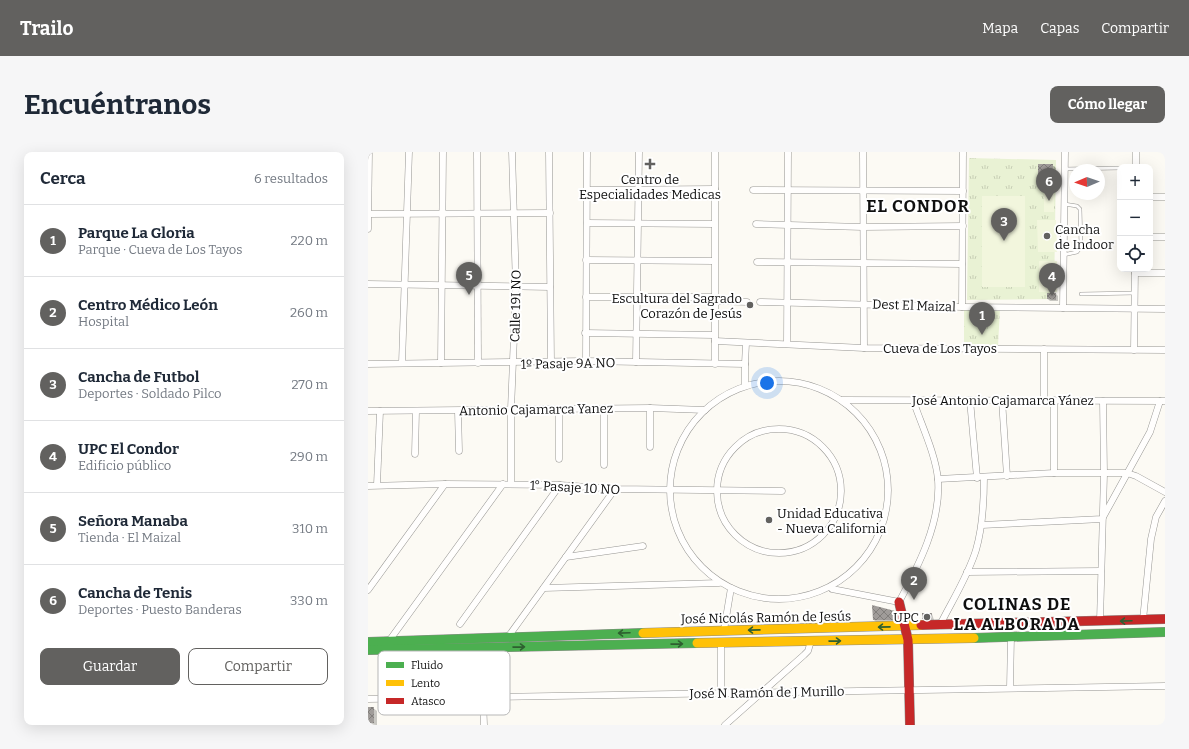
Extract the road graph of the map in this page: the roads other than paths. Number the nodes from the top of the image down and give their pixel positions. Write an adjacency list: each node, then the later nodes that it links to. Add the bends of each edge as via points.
1 (369, 152): 28 (street)
2 (409, 152): 29 (street)
3 (443, 152): 30 (street)
4 (477, 152): 31 (street)
5 (512, 152): 32 (street, Calle 19I NO)
6 (549, 152): 33 (street)
7 (587, 152): 21 (street)
8 (639, 152): 18 (street)
9 (715, 152): 19 (street)
10 (788, 152): 20 (street)
11 (863, 152): 23 (street)
12 (963, 152): 24 (street)
13 (1065, 152): 17 (street)
14 (1136, 152): 15 (street)
15 (1136, 164)
16 (1117, 168): 17 (lane)
17 (1064, 170): 27 (street)
18 (638, 189): 19 (street); 21 (street); 35 (street)
19 (715, 189): 36 (street)
20 (788, 189): 22 (street); 23 (street); 38 (street)
21 (587, 190): 34 (street)
22 (753, 190)
23 (863, 191): 24 (street); 40 (street)
24 (963, 191): 39 (street)
25 (1153, 197): 26 (street)
26 (1165, 197)
27 (1064, 204): 44 (street); 44 (lane, via 1080,209 1081,247 1077,252)
28 (368, 214): 29 (street); 41 (street)
29 (408, 214): 30 (street); 56 (street)
30 (444, 214): 31 (street); 57 (street)
31 (478, 214): 32 (street); 58 (street)
32 (514, 214): 33 (street); 59 (street, Calle 19I NO)
33 (550, 214): 60 (street)
34 (587, 223): 35 (street); 45 (street)
35 (638, 224): 36 (street); 46 (street)
36 (714, 224): 47 (street)
37 (756, 224): 38 (street)
38 (788, 224): 40 (street); 49 (street)
39 (963, 226): 40 (street); 51 (street)
40 (863, 227): 50 (street)
41 (368, 229)
42 (1153, 237): 43 (street)
43 (1165, 237)
44 (1064, 255): 71 (street)
45 (586, 260): 46 (street); 64 (street)
46 (638, 261): 47 (street); 63 (street)
47 (714, 261): 65 (street)
48 (757, 262): 49 (street)
49 (788, 262): 50 (street); 68 (street)
50 (863, 264): 51 (street); 69 (street)
51 (962, 264): 70 (street)
52 (1135, 272): 61 (street)
53 (1150, 272): 54 (street)
54 (1165, 273)
55 (368, 284): 56 (street)
56 (405, 285): 57 (street); 86 (street)
57 (443, 286): 58 (street); 87 (street)
58 (479, 287): 59 (street); 88 (street)
59 (516, 287): 60 (street); 89 (street, Calle 19I NO)
60 (550, 287): 83 (street)
61 (1135, 293): 62 (lane); 72 (street)
62 (1081, 294)
63 (637, 296): 64 (street); 65 (street); 75 (street)
64 (586, 297): 74 (street)
65 (714, 299): 66 (street); 76 (street)
66 (747, 302)
67 (760, 302): 68 (street, Dest El Maizal)
68 (788, 302): 69 (street, Dest El Maizal); 78 (street)
69 (863, 304): 70 (street, Dest El Maizal); 79 (street)
70 (962, 307): 71 (street, Dest El Maizal)
71 (1063, 308): 72 (street, Dest El Maizal)
72 (1136, 308): 73 (street, Dest El Maizal); 81 (street)
73 (1165, 309)
74 (585, 333): 75 (street, Cueva de Los Tayos); 84 (street)
75 (636, 334): 76 (street, Cueva de Los Tayos); 85 (street)
76 (715, 338): 77 (street, Cueva de Los Tayos); 91 (street)
77 (746, 343): 78 (street, Cueva de Los Tayos); 92 (street)
78 (787, 344): 79 (street, Cueva de Los Tayos)
79 (864, 348): 80 (street, Cueva de Los Tayos)
80 (1044, 349): 81 (street, Cueva de Los Tayos); 98 (street)
81 (1134, 350): 82 (street, Cueva de Los Tayos)
82 (1165, 350)
83 (550, 362): 84 (street, 1º Pasaje 9A NO); 89 (street, 1º Pasaje 9A NO)
84 (586, 362): 85 (street, 1º Pasaje 9A NO)
85 (636, 362): 91 (street, 1º Pasaje 9A NO)
86 (402, 363): 87 (street, 1º Pasaje 9A NO); 90 (street, 1º Pasaje 9A NO)
87 (441, 363): 88 (street, 1º Pasaje 9A NO)
88 (478, 363): 89 (street, 1º Pasaje 9A NO)
89 (513, 363): 104 (street, Calle 19I NO)
90 (368, 364)
91 (715, 364): 92 (street, 1º Pasaje 9A NO)
92 (745, 364): 93 (street)
93 (745, 386): 94 (street, via 770,381 795,382 819,388); 106 (street, via 724,396)
94 (841, 400): 95 (street, José Antonio Cajamarca Yánez); 144 (street, via 864,422 880,450 888,481 887,513 876,543 857,569)
95 (912, 400): 96 (street, José Antonio Cajamarca Yánez); 122 (street, via 933,458)
96 (970, 400): 97 (street, José Antonio Cajamarca Yánez); 121 (street)
97 (1002, 400): 98 (street, José Antonio Cajamarca Yánez); 119 (street)
98 (1044, 400): 99 (street, José Antonio Cajamarca Yánez)
99 (1054, 400): 100 (street, José Antonio Cajamarca Yánez); 117 (street)
100 (1103, 400): 101 (street, José Antonio Cajamarca Yánez); 118 (street)
101 (1162, 401): 116 (street, via 1150,432)
102 (604, 408): 103 (street, Antonio Cajamarca Yanez); 105 (street, Antonio Cajamarca Yanez); 115 (street)
103 (650, 408): 106 (street, Antonio Cajamarca Yanez); 111 (street)
104 (511, 409): 105 (street, Antonio Cajamarca Yanez); 110 (street, Antonio Cajamarca Yanez); 125 (street, Calle 19I NO)
105 (559, 409): 114 (street)
106 (705, 410): 131 (street, via 686,433 676,453)
107 (368, 411): 108 (street, Antonio Cajamarca Yanez)
108 (380, 411): 109 (street, Antonio Cajamarca Yanez); 126 (street)
109 (416, 411): 110 (street, Antonio Cajamarca Yanez); 113 (street)
110 (458, 411): 112 (street)
111 (650, 447)
112 (458, 451)
113 (415, 454)
114 (559, 459)
115 (604, 465)
116 (1127, 473): 118 (street); 133 (street); 135 (street)
117 (1054, 474): 118 (street); 119 (street)
118 (1104, 474): 135 (street)
119 (1008, 476): 120 (street)
120 (984, 477): 121 (street); 136 (street)
121 (977, 478): 122 (street)
122 (938, 480): 146 (street, via 934,518 920,562)
123 (445, 484): 124 (street, 1° Pasaje 10 NO); 126 (street, 1° Pasaje 10 NO); 145 (street)
124 (503, 484): 125 (street, 1° Pasaje 10 NO); 158 (street)
125 (511, 484): 127 (street, 1° Pasaje 10 NO)
126 (377, 485): 128 (street, 1° Pasaje 10 NO)
127 (560, 485): 129 (street, 1° Pasaje 10 NO); 150 (street)
128 (368, 486)
129 (615, 489): 131 (street, 1° Pasaje 10 NO); 138 (street)
130 (716, 489): 130 (street, via 719,510 728,528 743,543 762,552 782,554 802,549 820,538 833,522 840,503 841,482 835,462 822,446 806,434 786,428 765,429 746,437 730,451 720,469); 131 (street, 1° Pasaje 10 NO); 132 (street, 1° Pasaje 10 NO)
131 (669, 490): 141 (street, via 674,526 692,559)
132 (782, 491)
133 (1165, 492)
134 (1165, 501): 148 (street, via 1156,517 1150,539)
135 (1102, 519): 136 (street); 139 (street)
136 (982, 525): 140 (street)
137 (643, 546): 138 (street)
138 (566, 557): 142 (street)
139 (1101, 571): 140 (street); 149 (street)
140 (967, 572): 151 (street)
141 (719, 583): 142 (street); 143 (street)
142 (544, 588): 156 (street)
143 (731, 588): 144 (street, via 786,597); 153 (street)
144 (832, 589): 146 (street)
145 (368, 590)
146 (900, 602): 152 (street)
147 (1165, 619): 148 (street, José Nicolás Ramón de Jesús)
148 (1144, 620): 149 (street, José Nicolás Ramón de Jesús, one-way to 149)
149 (1100, 621): 151 (street, José Nicolás Ramón de Jesús)
150 (460, 624)
151 (940, 625): 152 (street, José Nicolás Ramón de Jesús)
152 (906, 627): 153 (street, José Nicolás Ramón de Jesús, one-way to 153); 157 (street)
153 (724, 630): 156 (street, José Nicolás Ramón de Jesús, one-way to 156)
154 (1165, 632): 155 (street, José Nicolás Ramón de Jesús)
155 (1011, 636): 157 (street, José Nicolás Ramón de Jesús); 166 (street)
156 (508, 637): 158 (street, José Nicolás Ramón de Jesús)
157 (908, 640): 159 (street, José Nicolás Ramón de Jesús, one-way to 157); 167 (street)
158 (389, 641): 160 (street, José Nicolás Ramón de Jesús)
159 (811, 641): 161 (street, José Nicolás Ramón de Jesús); 168 (street, via 808,651)
160 (368, 642)
161 (721, 643): 162 (street, José Nicolás Ramón de Jesús, one-way to 161); 169 (street)
162 (481, 648): 163 (street, José Nicolás Ramón de Jesús); 164 (street)
163 (368, 650)
164 (481, 651)
165 (1165, 686): 166 (street, José N Ramón de J Murillo)
166 (1010, 688): 167 (street, José N Ramón de J Murillo)
167 (910, 690): 168 (street, José N Ramón de J Murillo); 176 (street)
168 (762, 692): 169 (street, José N Ramón de J Murillo); 175 (street)
169 (721, 693): 170 (street, José N Ramón de J Murillo)
170 (510, 697)
171 (368, 699): 172 (street, José N Ramón de J Murillo)
172 (378, 699)
173 (483, 715): 174 (street)
174 (484, 725)
175 (725, 725)
176 (910, 725)

